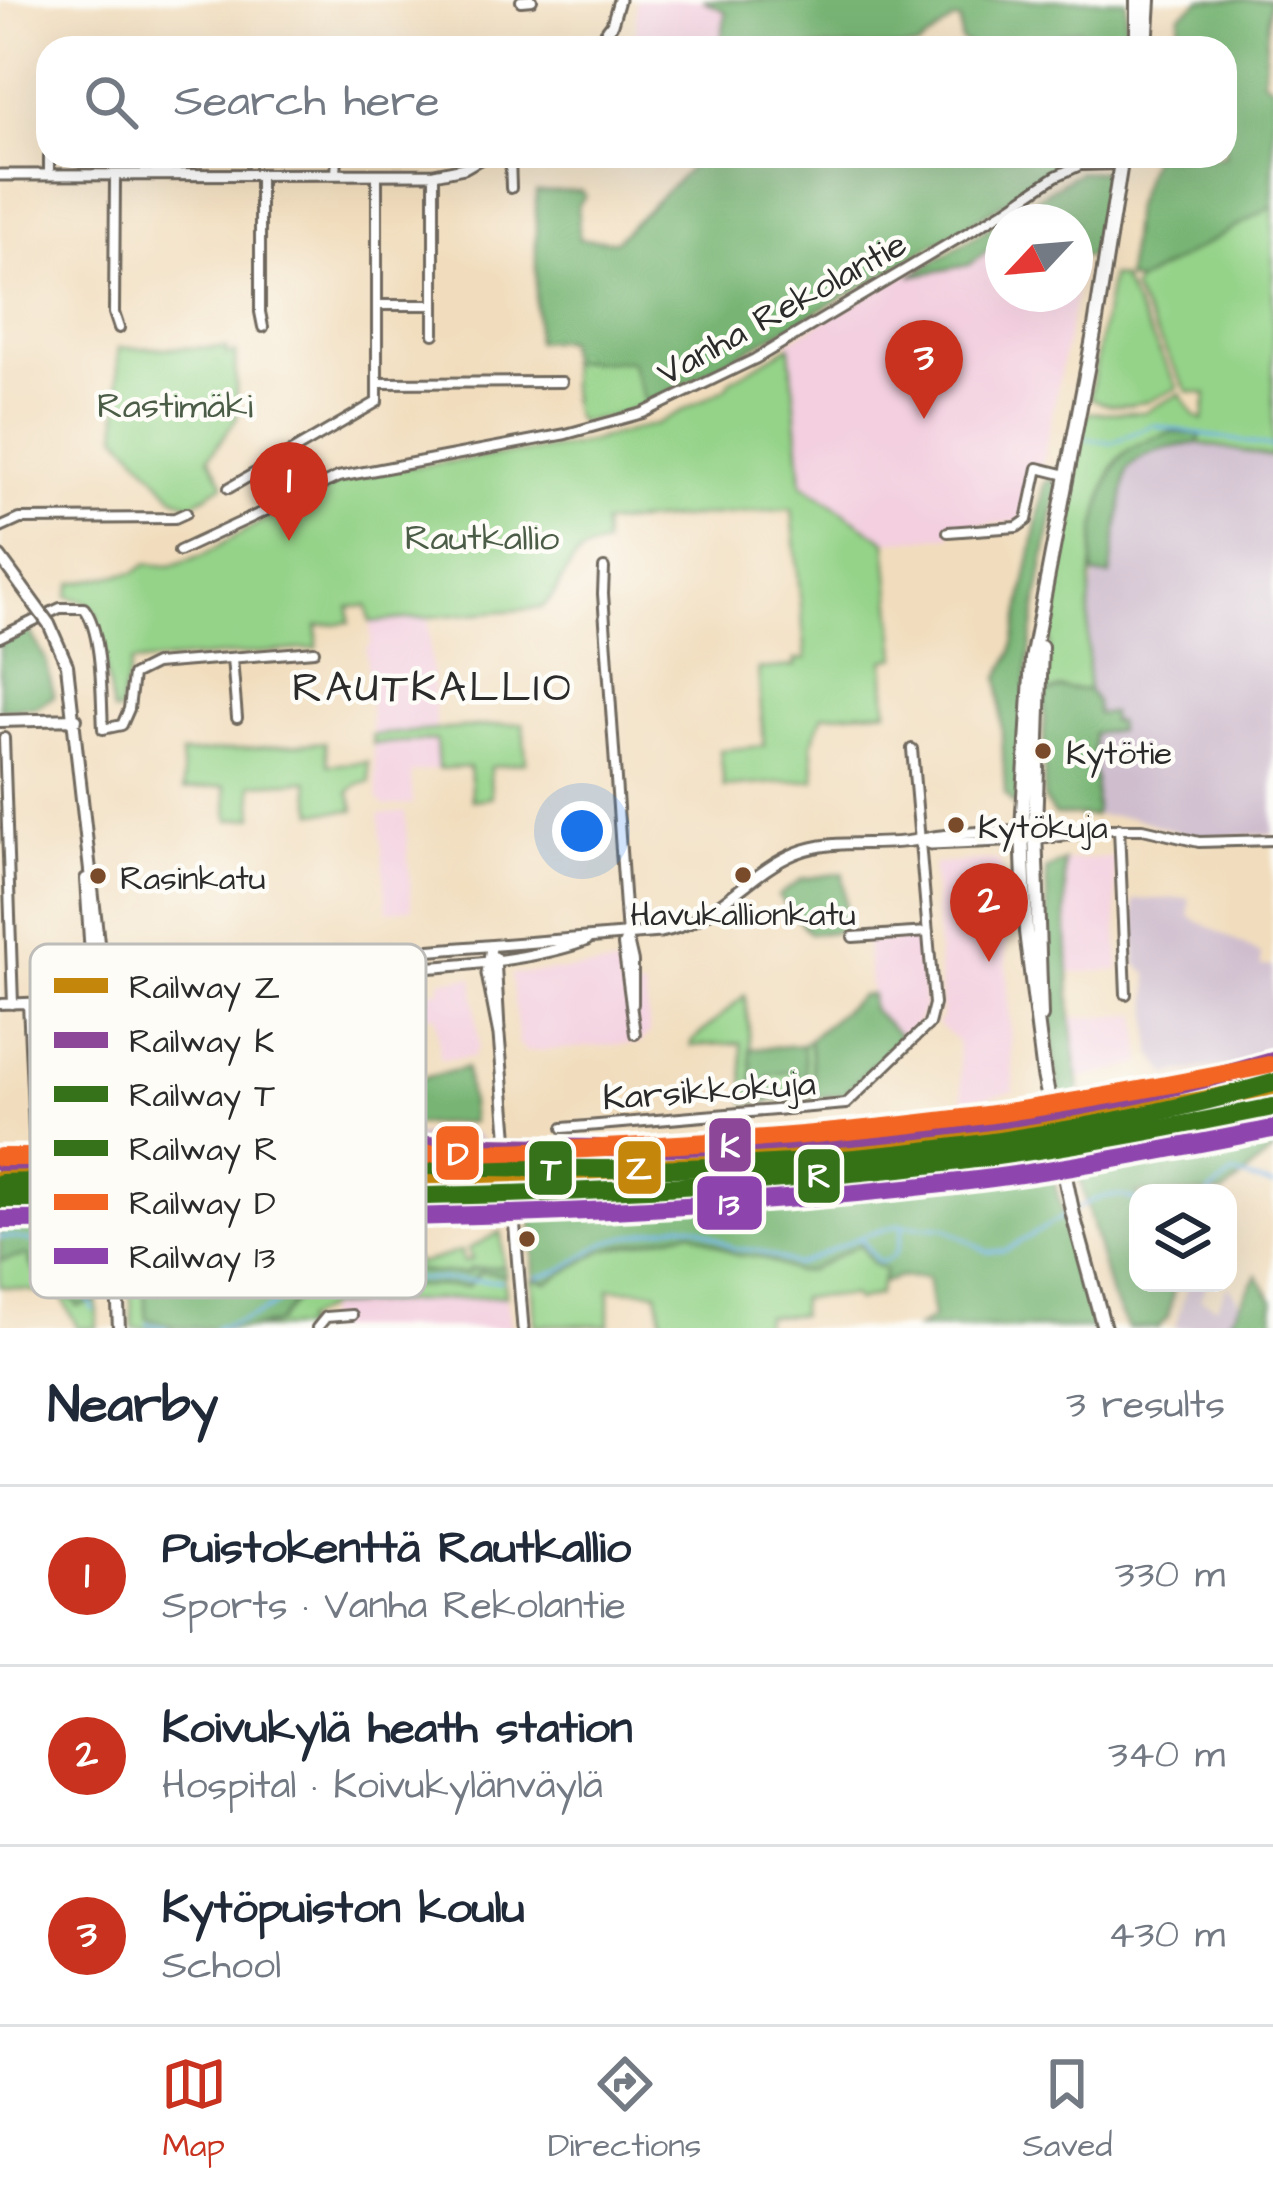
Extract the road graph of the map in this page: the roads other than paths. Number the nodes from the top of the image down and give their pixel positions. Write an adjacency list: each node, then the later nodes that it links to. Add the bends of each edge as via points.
1 (532, 0): 5 (street)
2 (619, 0): 6 (street)
3 (1137, 0): 7 (main road)
4 (1149, 0): 8 (main road)
5 (521, 1)
6 (603, 36)
7 (1137, 36)
8 (1147, 36)
9 (49, 168): 19 (street)
10 (336, 168): 16 (street)
11 (464, 168): 17 (street)
12 (511, 168): 22 (street)
13 (1073, 168): 35 (street, Vanha Rekolantie, via 755,359 643,413 338,477)
14 (1120, 168): 30 (main road)
15 (260, 174): 16 (street); 21 (street); 25 (street)
16 (336, 174): 20 (street)
17 (434, 174): 20 (street); 24 (street)
18 (0, 175): 19 (street)
19 (49, 175): 21 (street)
20 (377, 175): 23 (street)
21 (115, 176): 26 (street)
22 (512, 188)
23 (379, 305): 24 (street); 29 (street)
24 (434, 305): 27 (street)
25 (263, 327)
26 (119, 328)
27 (434, 334)
28 (562, 382): 29 (street)
29 (379, 383): 31 (street, via 374,405)
30 (1066, 475): 34 (street, via 1038,468 1023,524); 47 (main road, via 1032,659)
31 (229, 488)
32 (186, 513): 33 (street, via 20,519)
33 (0, 528)
34 (949, 532)
35 (178, 551)
36 (0, 557): 42 (main road, bridge, via 49,624 67,665)
37 (604, 568): 51 (street)
38 (0, 637): 40 (street, via 60,608 84,608 92,617 103,729 111,730 122,725 140,669)
39 (314, 651): 40 (street)
40 (232, 658): 41 (street)
41 (237, 718)
42 (76, 719): 43 (main road); 54 (main road)
43 (0, 722)
44 (4, 738): 62 (street)
45 (912, 749): 48 (street)
46 (1119, 828): 47 (street); 49 (street, via 1199,842); 59 (street)
47 (1028, 834): 48 (street); 67 (main road, via 1044,1075)
48 (919, 840): 50 (street, Karsikkokuja); 51 (street, via 818,845 772,866 688,926)
49 (1273, 840)
50 (928, 932): 52 (street); 65 (street, Karsikkokuja, via 932,1019 846,1104)
51 (627, 936): 53 (street); 63 (street)
52 (853, 937)
53 (590, 939): 55 (street); 57 (street)
54 (96, 944)
55 (490, 947): 56 (street); 57 (street)
56 (426, 952)
57 (492, 960): 58 (street); 71 (street)
58 (426, 966)
59 (1126, 994)
60 (28, 1003): 62 (street); 64 (street)
61 (0, 1004): 62 (street)
62 (13, 1004)
63 (635, 1034)
64 (30, 1046)
65 (563, 1128)
66 (117, 1298): 69 (main road)
67 (1098, 1301): 72 (main road); 73 (main road)
68 (352, 1315): 70 (street, via 326,1317)
69 (119, 1328)
70 (317, 1328)
71 (523, 1328)
72 (1104, 1328)
73 (1114, 1328)

